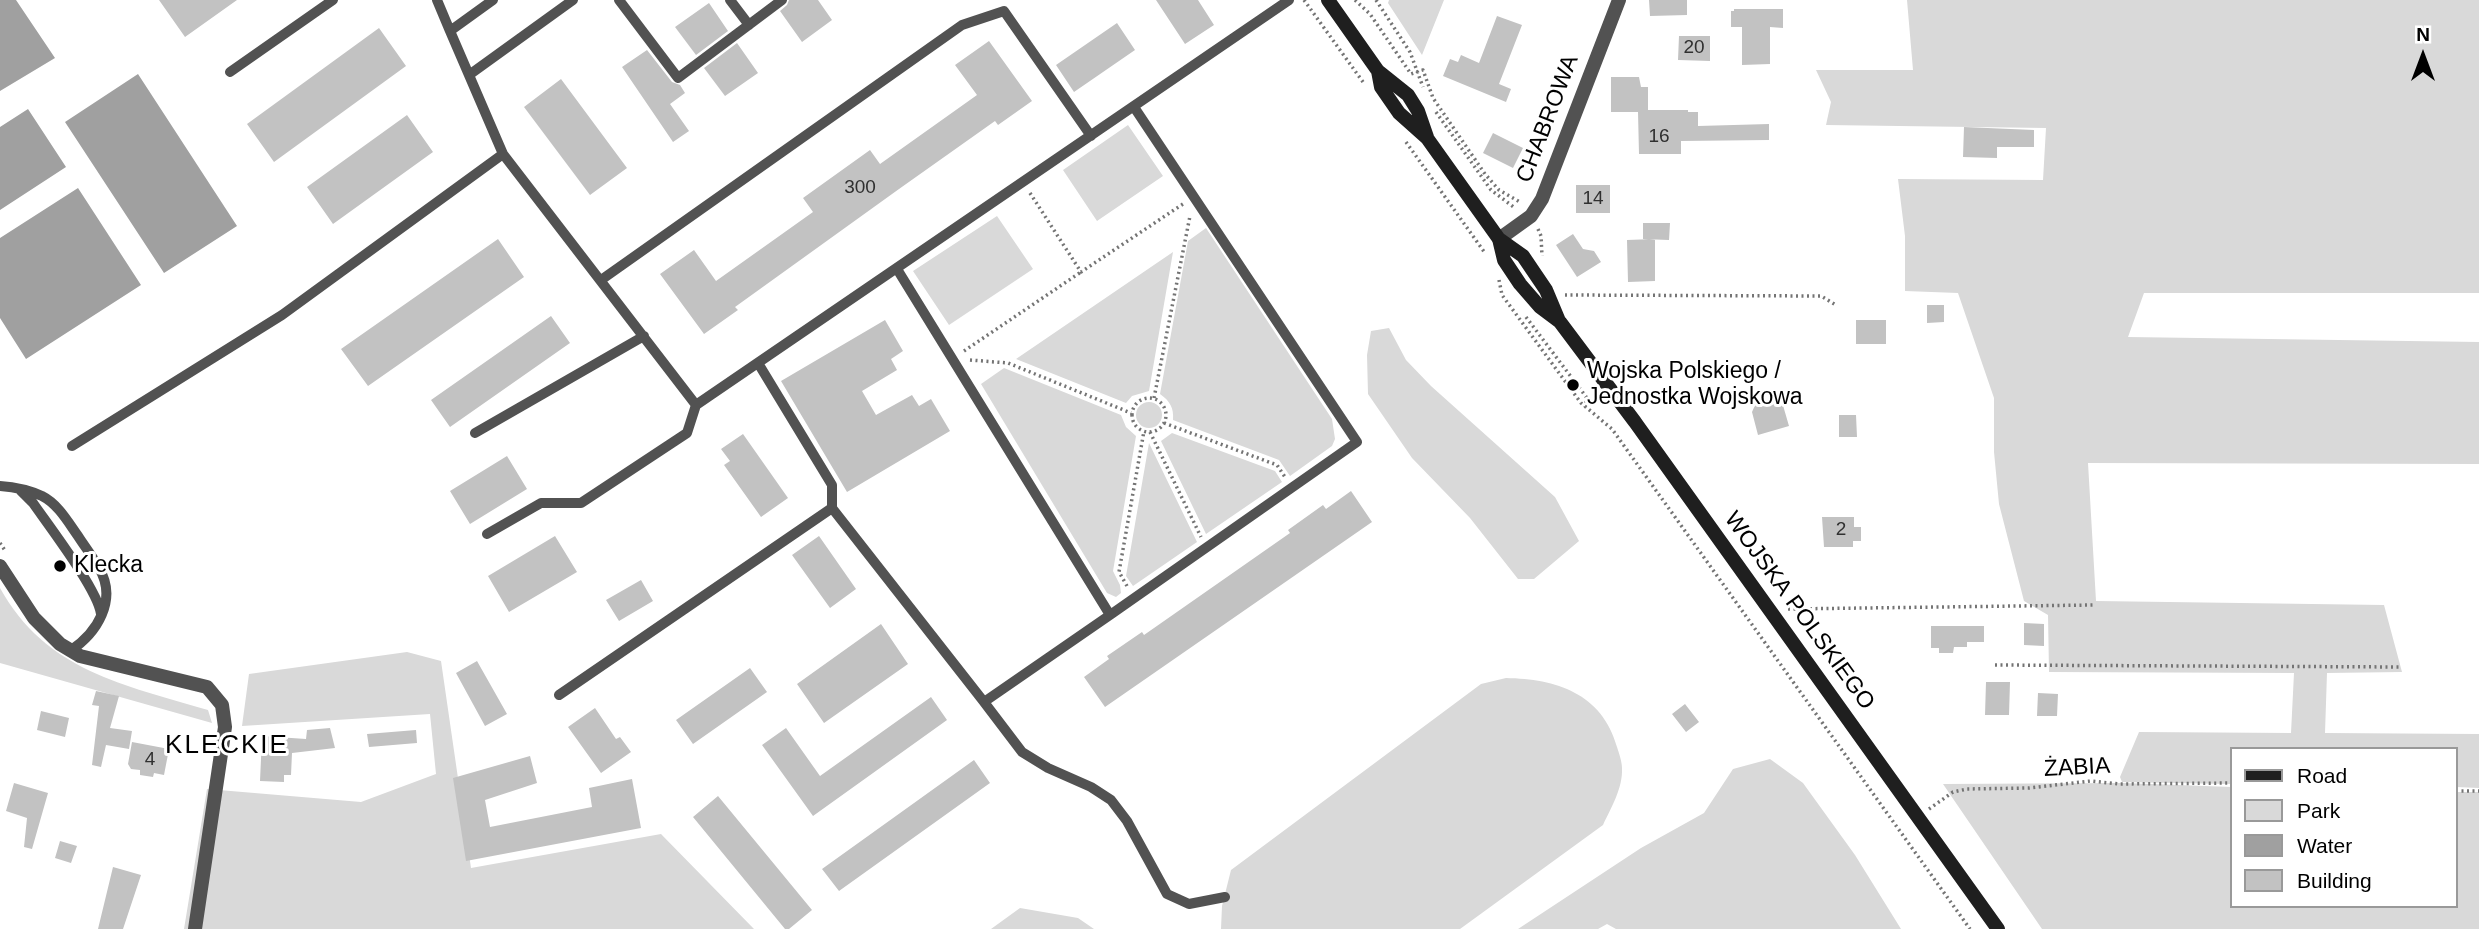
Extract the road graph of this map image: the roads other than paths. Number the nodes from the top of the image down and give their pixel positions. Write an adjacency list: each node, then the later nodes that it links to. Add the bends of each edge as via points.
1 (333, 0): 13 (lane)
2 (437, 0): 12 (lane)
3 (493, 0): 12 (lane)
4 (573, 0): 14 (lane)
5 (619, 0): 11 (lane, via 678,78)
6 (730, 0): 11 (lane)
7 (782, 0): 11 (lane)
8 (1289, 0): 15 (lane)
9 (1328, 0): 18 (main road, WOJSKA POLSKIEGO, via 1378,71 1381,87 1399,113 1427,138)
10 (1619, 0): 18 (street, CHABROWA, via 1537,209)
11 (749, 25)
12 (450, 31): 14 (lane)
13 (230, 72)
14 (469, 75): 17 (lane)
15 (1134, 107): 16 (lane); 31 (lane, via 1357,442)
16 (1091, 136): 19 (lane); 20 (lane, via 1004,11 962,25)
17 (503, 154): 20 (lane); 25 (lane, via 282,315)
18 (1499, 239): 38 (main road, WOJSKA POLSKIEGO, via 1504,260 1520,284 1560,322)
19 (897, 268): 22 (lane); 31 (lane)
20 (601, 280): 21 (lane)
21 (644, 336): 23 (lane); 24 (lane)
22 (758, 363): 23 (lane); 28 (lane, via 832,485)
23 (696, 405): 29 (lane, via 687,433 581,503 541,503)
24 (475, 433)
25 (72, 446)
26 (0, 486): 27 (lane)
27 (17, 488): 32 (lane, via 33,503 91,590); 32 (lane, via 50,501 100,569 106,590)
28 (832, 508): 34 (lane); 35 (lane)
29 (487, 534)
30 (3, 559): 33 (street, via 34,618)
31 (1110, 615): 35 (lane)
32 (101, 617): 33 (lane, via 93,632)
33 (71, 651): 37 (street, via 206,687 222,705 225,726)
34 (559, 695)
35 (984, 702): 36 (lane, via 1022,752 1111,800 1167,894 1189,904)
36 (1224, 897)
37 (195, 929)
38 (1998, 929)

